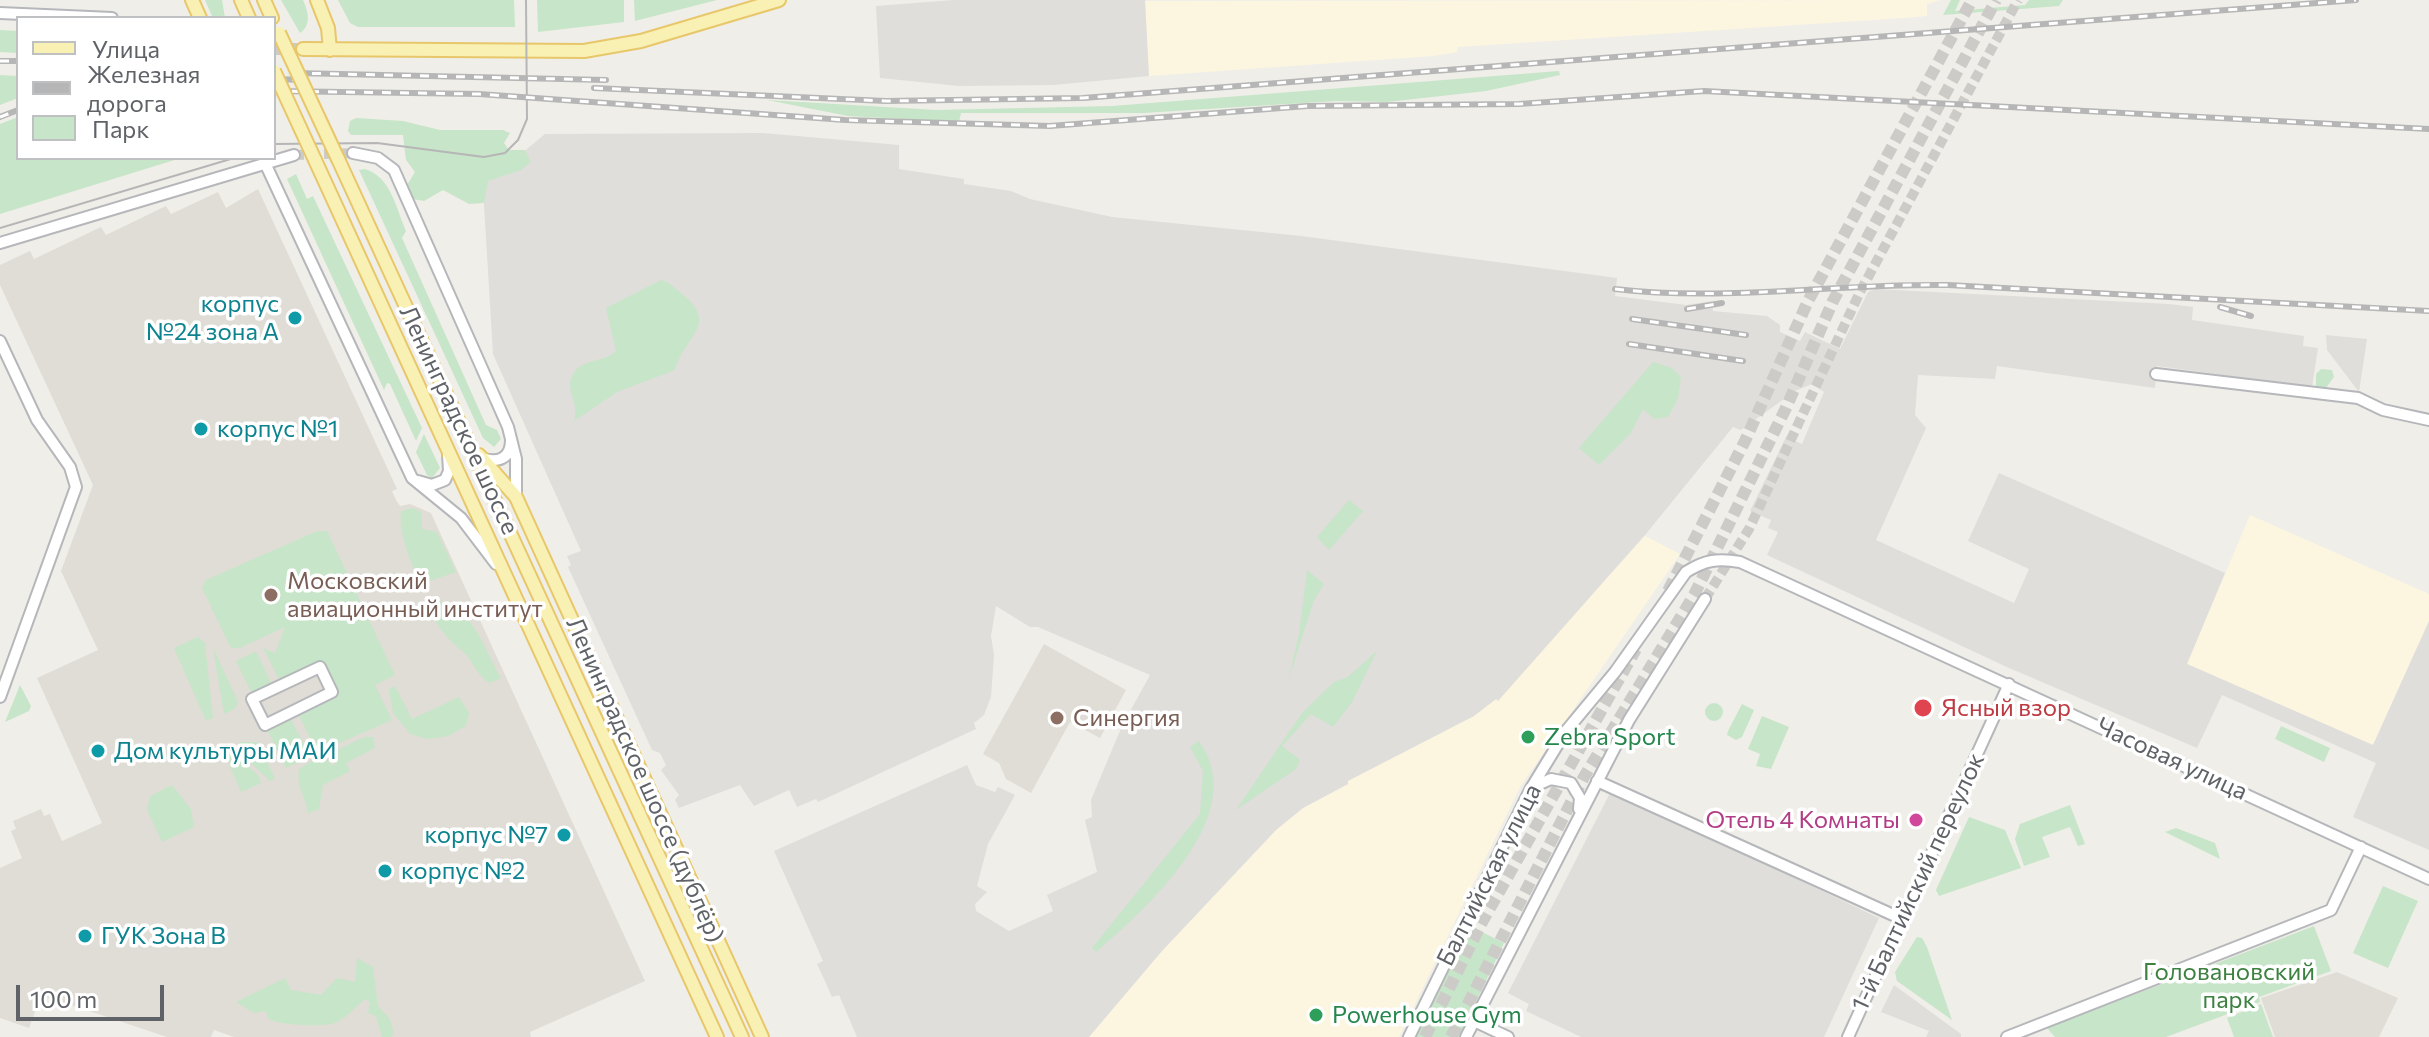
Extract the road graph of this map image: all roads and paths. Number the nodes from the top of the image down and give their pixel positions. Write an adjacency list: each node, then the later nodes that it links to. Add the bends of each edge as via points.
1 (317, 0): 7 (main road)
2 (779, 0): 7 (main road, via 641,41 584,51)
3 (0, 13): 4 (street)
4 (67, 16)
5 (276, 26): 20 (main road, Ленинградское шоссе, bridge)
6 (303, 49): 7 (main road)
7 (330, 50)
8 (276, 75): 19 (main road, Ленинградское шоссе, bridge)
9 (353, 153): 18 (street, via 378,158 394,170)
10 (294, 155): 11 (street)
11 (276, 160)
12 (276, 160): 13 (street)
13 (265, 163): 14 (street); 22 (street)
14 (0, 243)
15 (0, 341): 28 (street, via 76,487)
16 (2156, 374): 17 (street, via 2358,398 2383,410)
17 (2429, 420)
18 (510, 434): 21 (street, via 507,455 495,461); 23 (street)
19 (447, 447): 22 (street, via 445,480 432,485); 25 (main road, Ленинградское шоссе)
20 (472, 448): 21 (main road, Ленинградское шоссе (дублёр)); 38 (main road, Ленинградское шоссе)
21 (482, 458): 23 (main road, Ленинградское шоссе (дублёр))
22 (412, 478): 25 (street, via 461,518)
23 (516, 497): 39 (main road, Ленинградское шоссе (дублёр))
24 (1740, 562): 27 (street, Часовая улица); 31 (street, Балтийская улица, via 1703,561 1686,572 1566,731)
25 (511, 585): 37 (main road, Ленинградское шоссе)
26 (1705, 599): 30 (street, via 1665,658)
27 (2009, 684): 33 (street, Часовая улица); 35 (street, 1-й Балтийский переулок)
28 (0, 697)
29 (252, 699): 29 (street, via 320,667 332,692 265,725)
30 (1597, 781): 32 (street); 35 (street)
31 (1530, 790): 32 (street, via 1551,779 1571,783 1580,798); 40 (street, Балтийская улица)
32 (1577, 819): 36 (street)
33 (2361, 847): 34 (street, Часовая улица); 44 (street, via 2331,910)
34 (2429, 879)
35 (1902, 919): 43 (street, 1-й Балтийский переулок)
36 (1474, 1021): 41 (street); 42 (street)
37 (717, 1037)
38 (744, 1037)
39 (762, 1037)
40 (1409, 1037)
41 (1466, 1037)
42 (1508, 1037)
43 (1848, 1037)
44 (2007, 1037)

